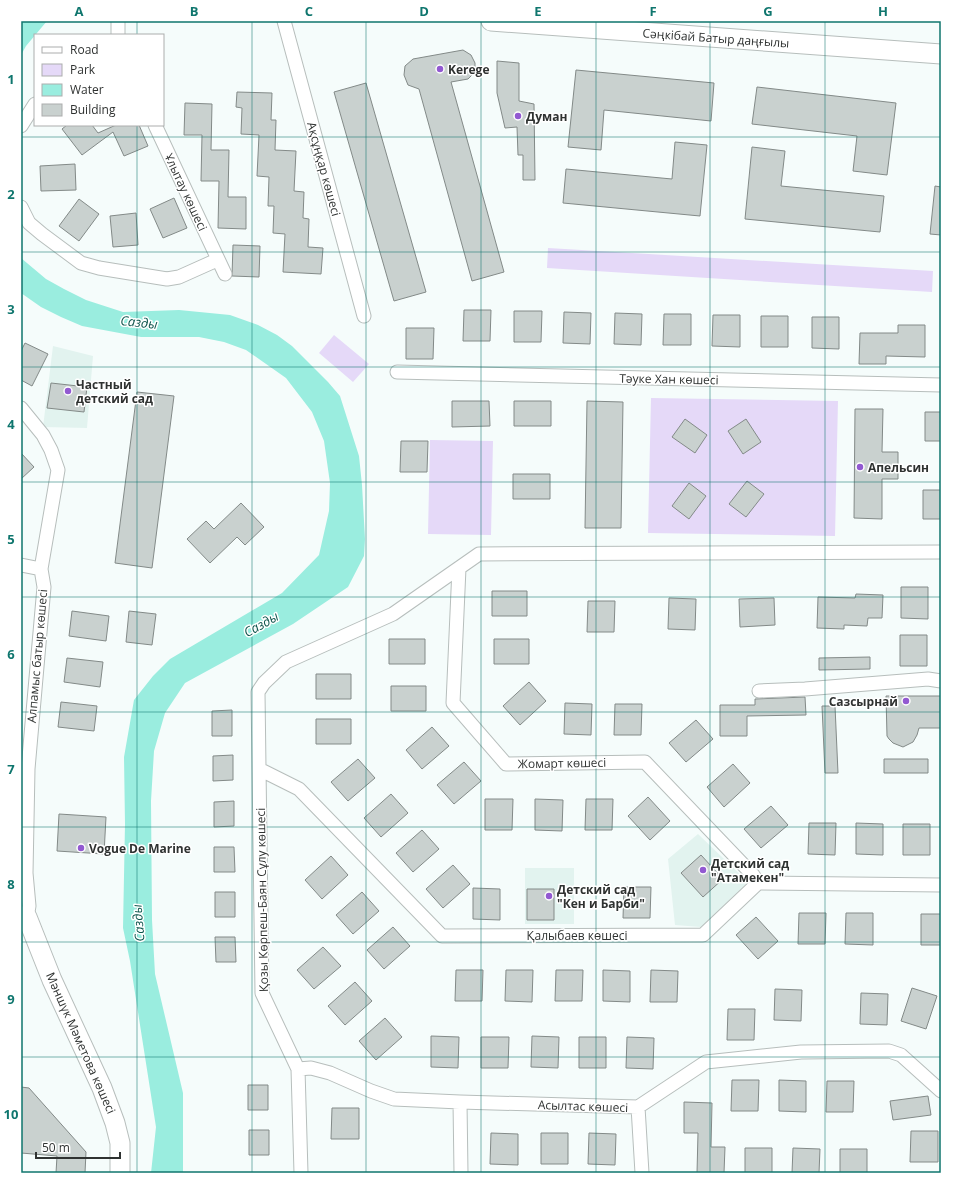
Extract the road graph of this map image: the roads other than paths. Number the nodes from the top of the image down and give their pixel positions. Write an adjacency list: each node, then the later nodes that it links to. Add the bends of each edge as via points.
1 (118, 21): 4 (street)
2 (284, 21): 12 (street, Ақсұңқар көшесі)
3 (491, 21): 5 (main road, Сәңкібай Батыр даңғылы)
4 (118, 34)
5 (941, 54)
6 (34, 106): 7 (street)
7 (21, 126)
8 (155, 126): 10 (street, Ұлытау көшесі)
9 (21, 207): 10 (street, via 29,223 42,234 81,263 99,268 167,279 179,277)
10 (217, 260): 11 (street, Ұлытау көшесі)
11 (225, 274)
12 (364, 316)
13 (397, 372): 14 (street, Тәуке Хан көшесі)
14 (941, 385)
15 (21, 408): 18 (street, Алпамыс батыр көшесі, via 43,435 58,470)
16 (941, 552): 19 (street, via 479,554)
17 (21, 565): 18 (street)
18 (41, 568): 22 (street, Алпамыс батыр көшесі, via 44,587)
19 (459, 568): 23 (street, Қозы Көрпеш-Баян Сұлу көшесі, via 393,614 286,662 264,683 258,692); 24 (street, Жомарт көшесі, via 453,704 506,764 645,762)
20 (941, 681): 21 (street, via 928,679 805,690)
21 (759, 691)
22 (24, 769): 26 (street, Алпамыс батыр көшесі, via 29,906)
23 (259, 769): 24 (street, Қалыбаев көшесі, via 299,789 442,936 703,934); 27 (street, Қозы Көрпеш-Баян Сұлу көшесі, via 262,993)
24 (758, 883): 25 (street)
25 (941, 885)
26 (24, 917): 31 (main road, Мәншүк Мәметова көшесі, via 102,1088 120,1143)
27 (298, 1069): 29 (street, Асылтас көшесі, via 311,1068 330,1073 394,1099); 32 (street, Қозы Көрпеш-Баян Сұлу көшесі)
28 (941, 1091): 30 (street, Асылтас көшесі, via 901,1055 890,1051 801,1052 706,1062)
29 (460, 1102): 30 (street, Асылтас көшесі); 33 (street)
30 (638, 1107): 34 (street)
31 (120, 1173)
32 (301, 1173)
33 (461, 1173)
34 (642, 1173)

